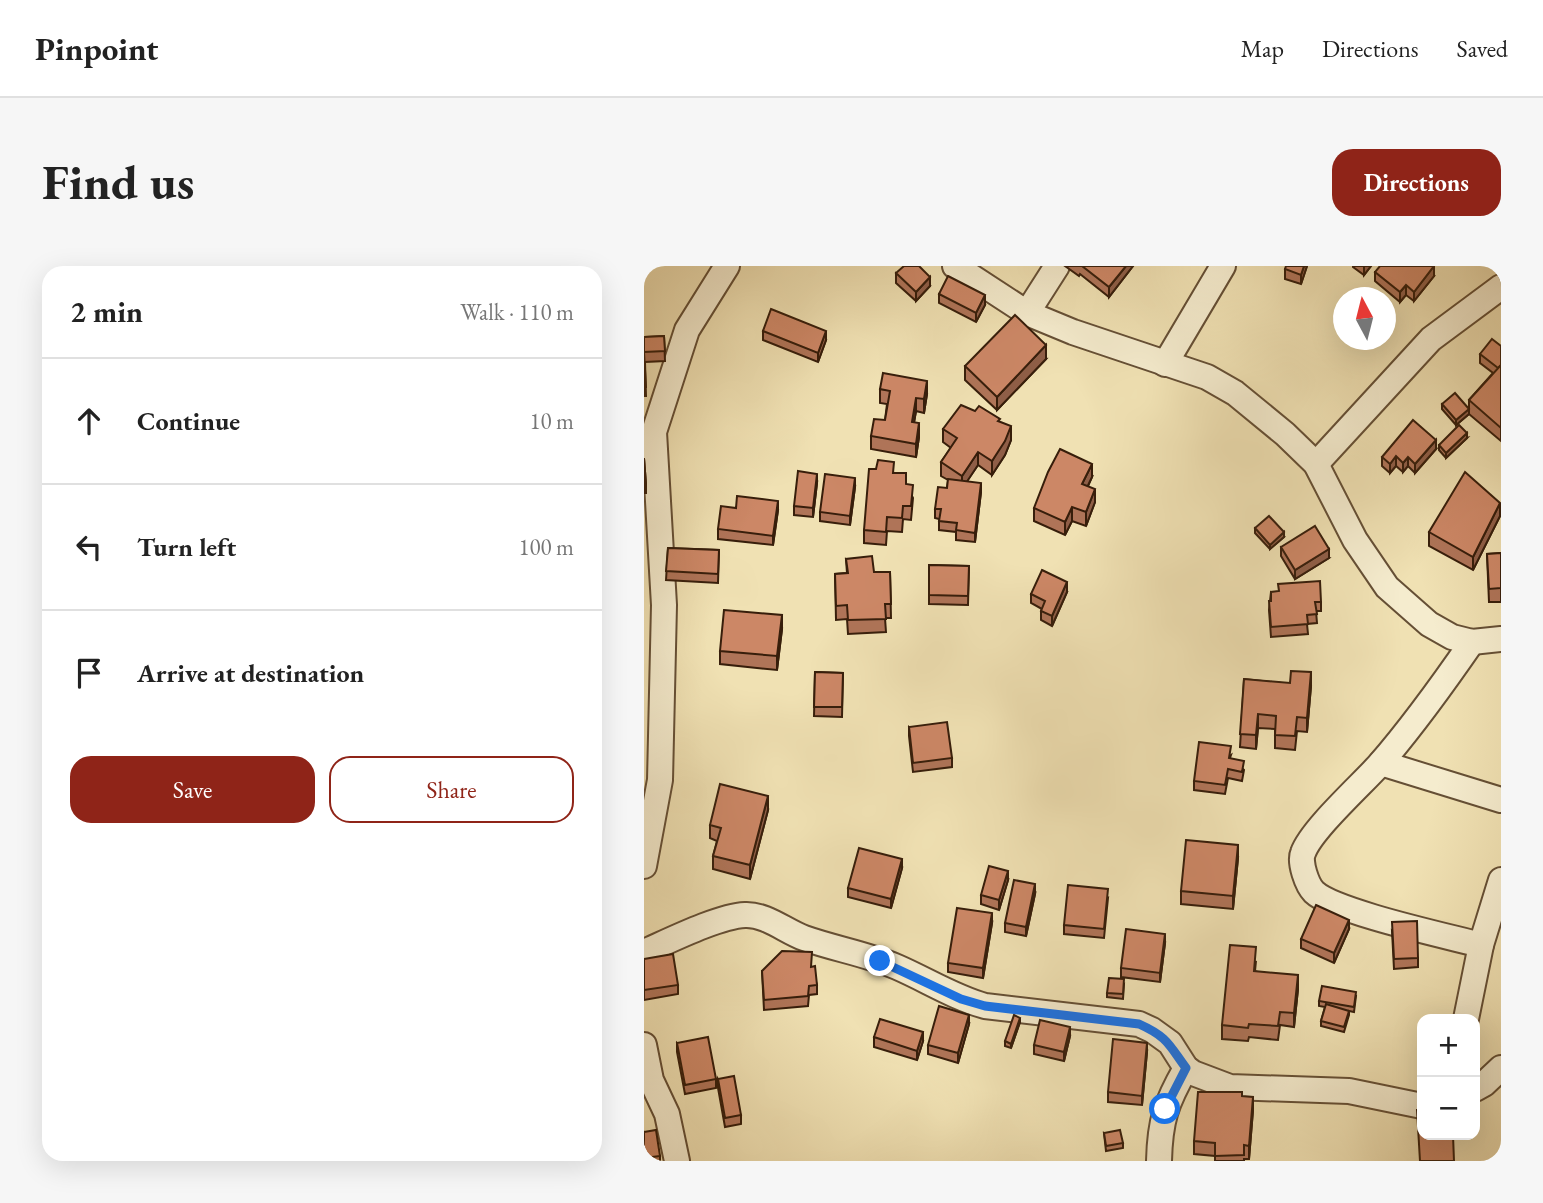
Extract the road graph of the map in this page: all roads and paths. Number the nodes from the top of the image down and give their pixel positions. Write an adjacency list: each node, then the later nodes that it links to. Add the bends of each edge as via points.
1 (727, 266): 8 (street, via 675,333)
2 (955, 266): 6 (street)
3 (1057, 266): 6 (street)
4 (1223, 266): 7 (street)
5 (1501, 287): 9 (street, via 1431,339)
6 (1027, 313): 7 (street)
7 (1165, 364): 9 (street, via 1207,377 1235,393)
8 (649, 433): 14 (street, via 664,605 660,780)
9 (1316, 464): 11 (street, via 1355,540 1387,587 1429,624)
10 (1501, 639): 11 (street)
11 (1472, 642): 12 (street)
12 (1381, 763): 13 (street); 16 (street, via 1304,849 1302,863 1312,890 1354,911)
13 (1501, 800)
14 (644, 866)
15 (1501, 880): 16 (street)
16 (1481, 945): 18 (street)
17 (644, 952): 20 (street, via 686,933 743,915 754,916 803,938 880,961 985,1006 1139,1024 1170,1043)
18 (1467, 1014)
19 (644, 1045): 24 (street)
20 (1186, 1068): 23 (street, via 1230,1087 1349,1091); 25 (street, via 1165,1109)
21 (1501, 1068): 22 (street)
22 (1480, 1086)
23 (1417, 1105)
24 (677, 1161)
25 (1159, 1161)

